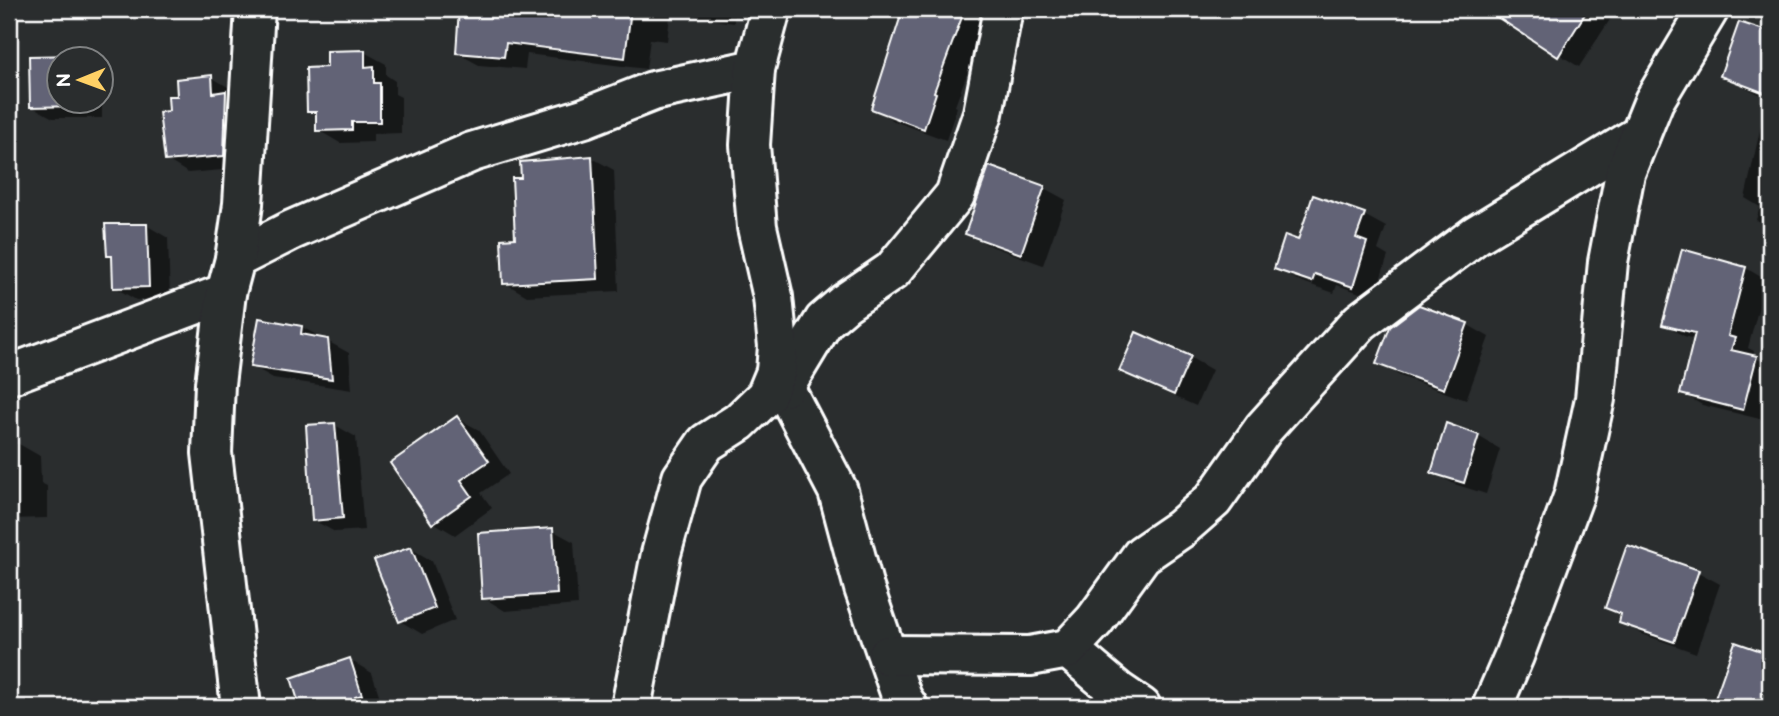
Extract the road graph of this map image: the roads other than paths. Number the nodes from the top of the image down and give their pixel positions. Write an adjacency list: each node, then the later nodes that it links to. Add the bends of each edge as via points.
1 (255, 9): 7 (street, via 243,204)
2 (771, 9): 5 (street)
3 (1003, 9): 9 (street, via 983,113 955,195 892,271 824,321)
4 (1709, 9): 6 (street, via 1654,101)
5 (755, 69): 7 (street, via 653,91 584,118 472,152 292,230); 9 (street, via 751,159 757,227 773,297)
6 (1640, 135): 11 (street, via 1476,235 1360,322 1264,428 1213,500 1142,555 1095,620); 17 (street, via 1625,173 1610,250 1595,400 1574,495)
7 (230, 276): 8 (street); 12 (street, via 215,384 212,453)
8 (9, 375)
9 (780, 379): 10 (street, via 838,491); 13 (street, via 739,422 706,443 682,478)
10 (888, 655): 11 (street); 14 (street)
11 (1079, 658): 15 (street); 16 (street)
12 (241, 707)
13 (631, 707)
14 (908, 707)
15 (1091, 707)
16 (1141, 707)
17 (1492, 707)

